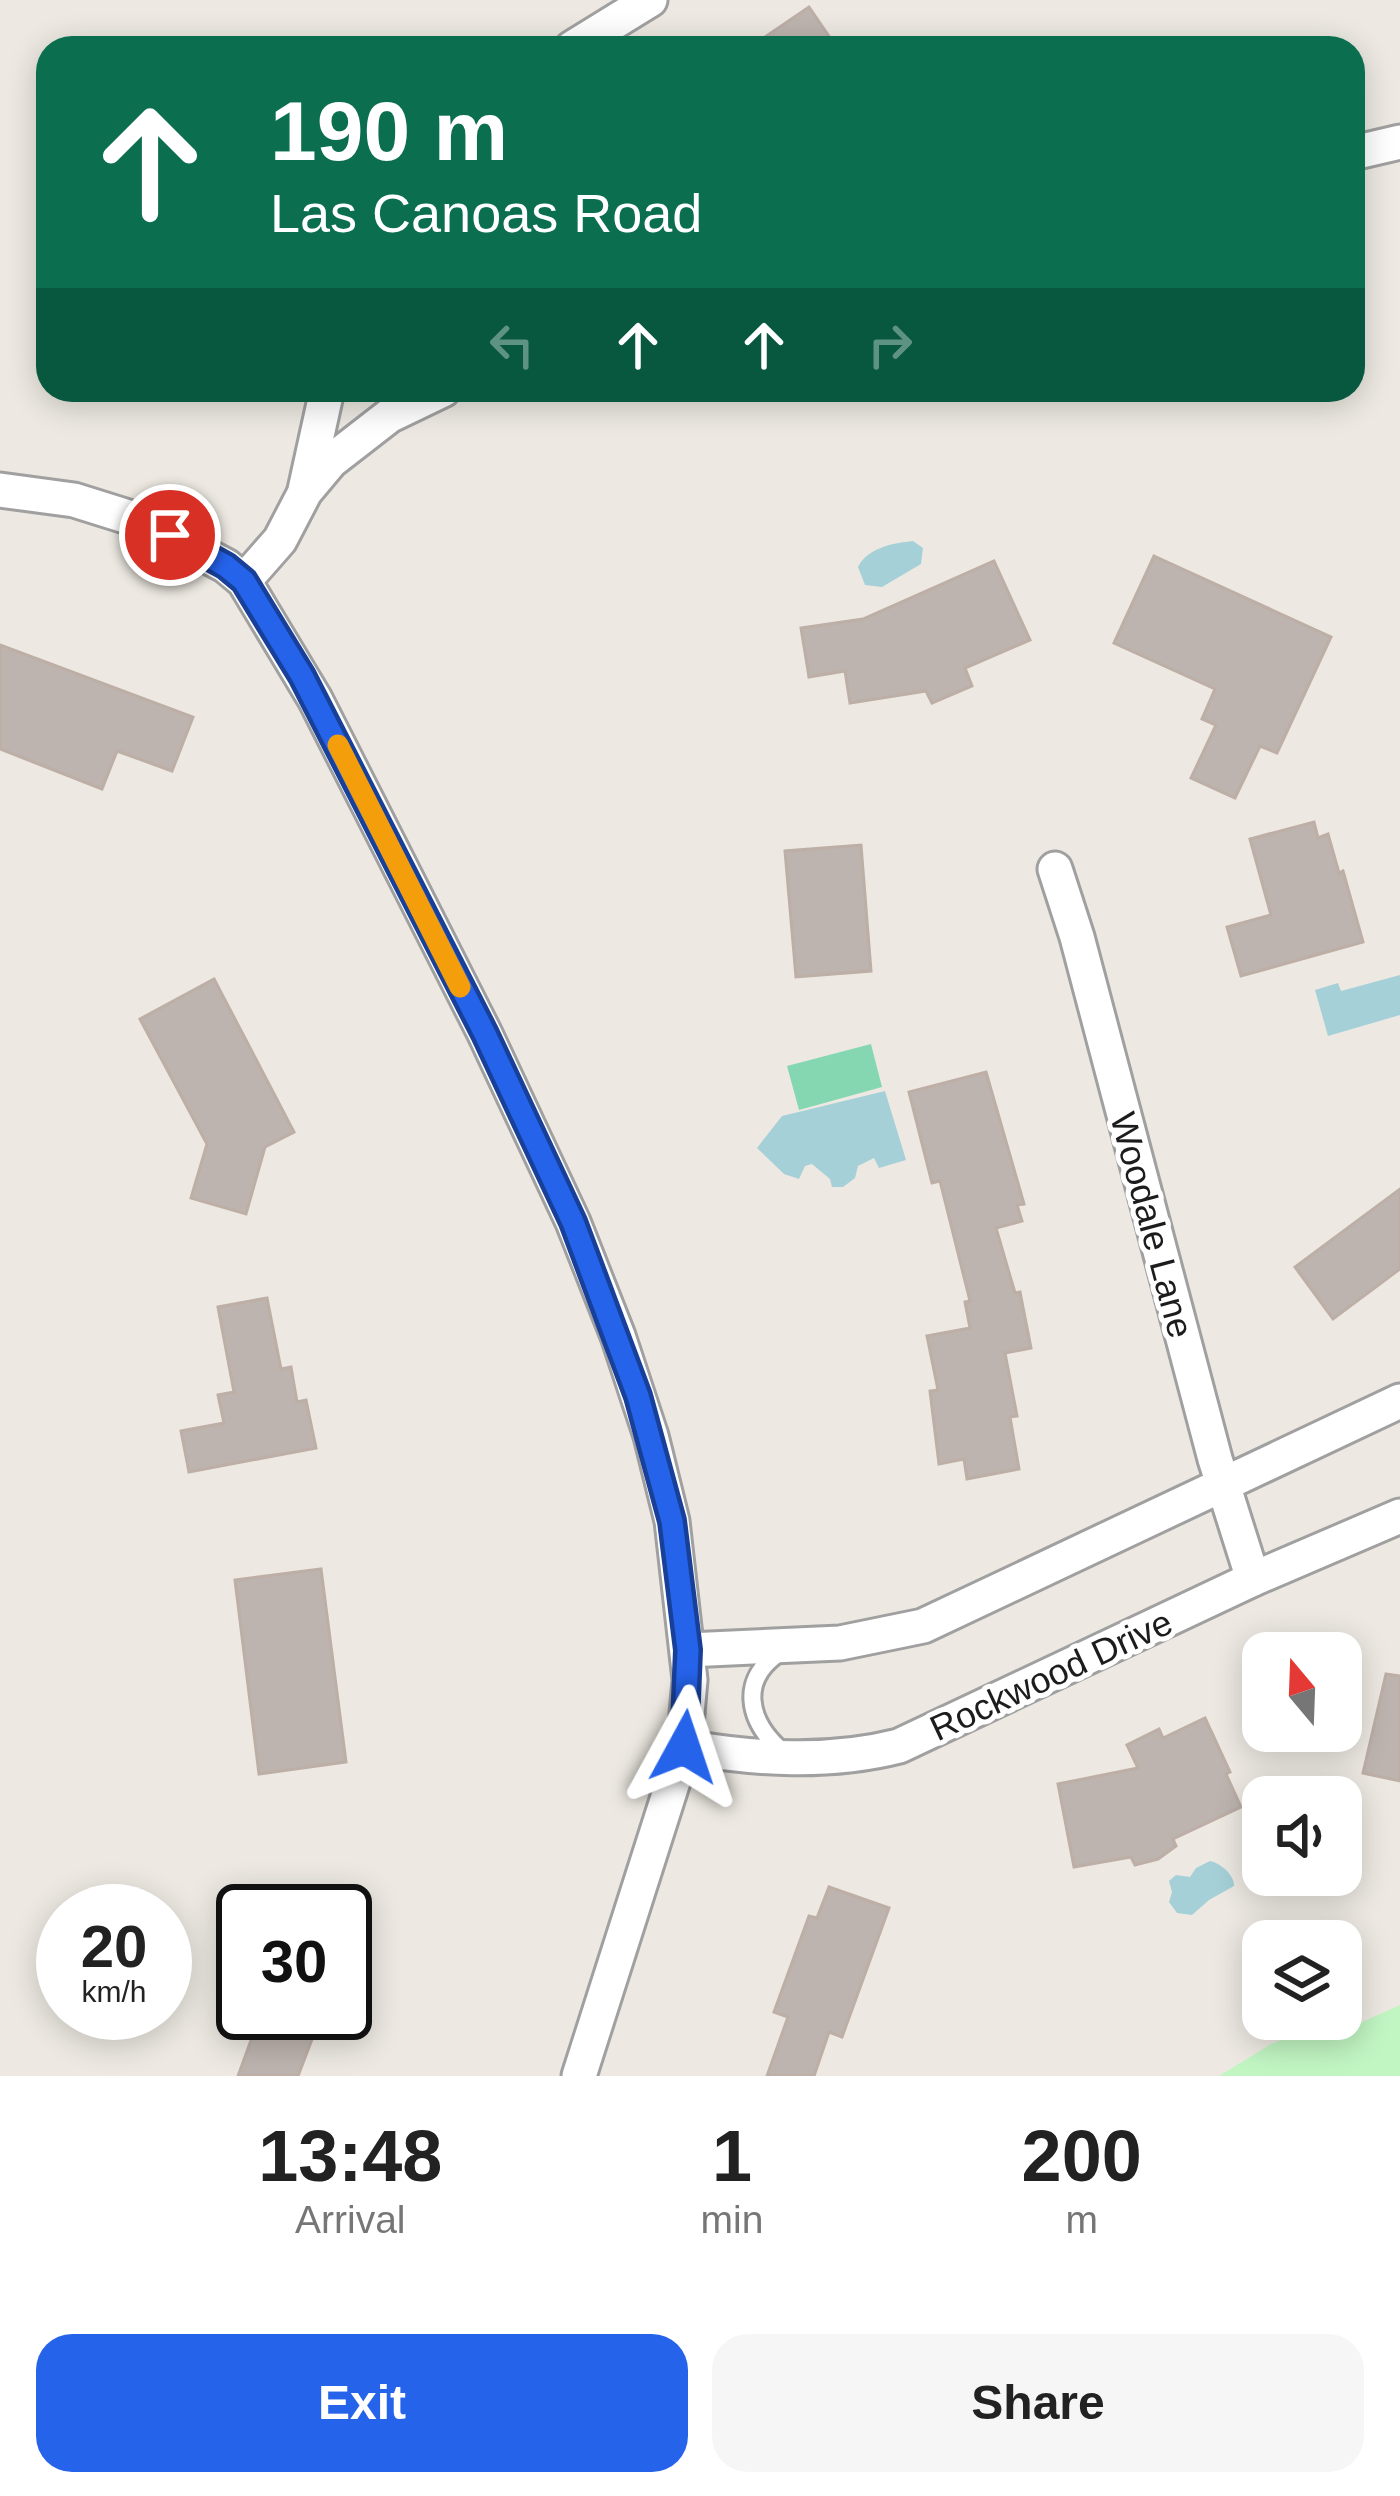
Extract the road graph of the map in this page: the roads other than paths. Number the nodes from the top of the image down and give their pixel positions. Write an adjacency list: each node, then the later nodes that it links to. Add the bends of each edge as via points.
1 (650, 0): 2 (street)
2 (592, 36)
3 (1400, 142): 4 (street)
4 (1365, 150)
5 (324, 402): 8 (street)
6 (418, 402): 8 (street, via 351,443)
7 (0, 490): 9 (street, via 74,500 140,521)
8 (305, 492): 9 (street, via 280,540)
9 (244, 581): 16 (street, via 315,699 573,1222 662,1478)
10 (1055, 869): 12 (street, Woodale Lane)
11 (1400, 1400): 12 (street)
12 (1224, 1487): 14 (street, Woodale Lane); 15 (street, via 923,1626)
13 (1400, 1516): 14 (street, Rockwood Drive)
14 (1252, 1580): 18 (street, Rockwood Drive, via 926,1736 845,1757)
15 (788, 1648): 16 (street); 18 (lane, via 756,1676 751,1704 759,1726)
16 (688, 1650): 17 (street)
17 (684, 1747): 18 (street, Rockwood Drive); 19 (street)
18 (790, 1758)
19 (579, 2076)

